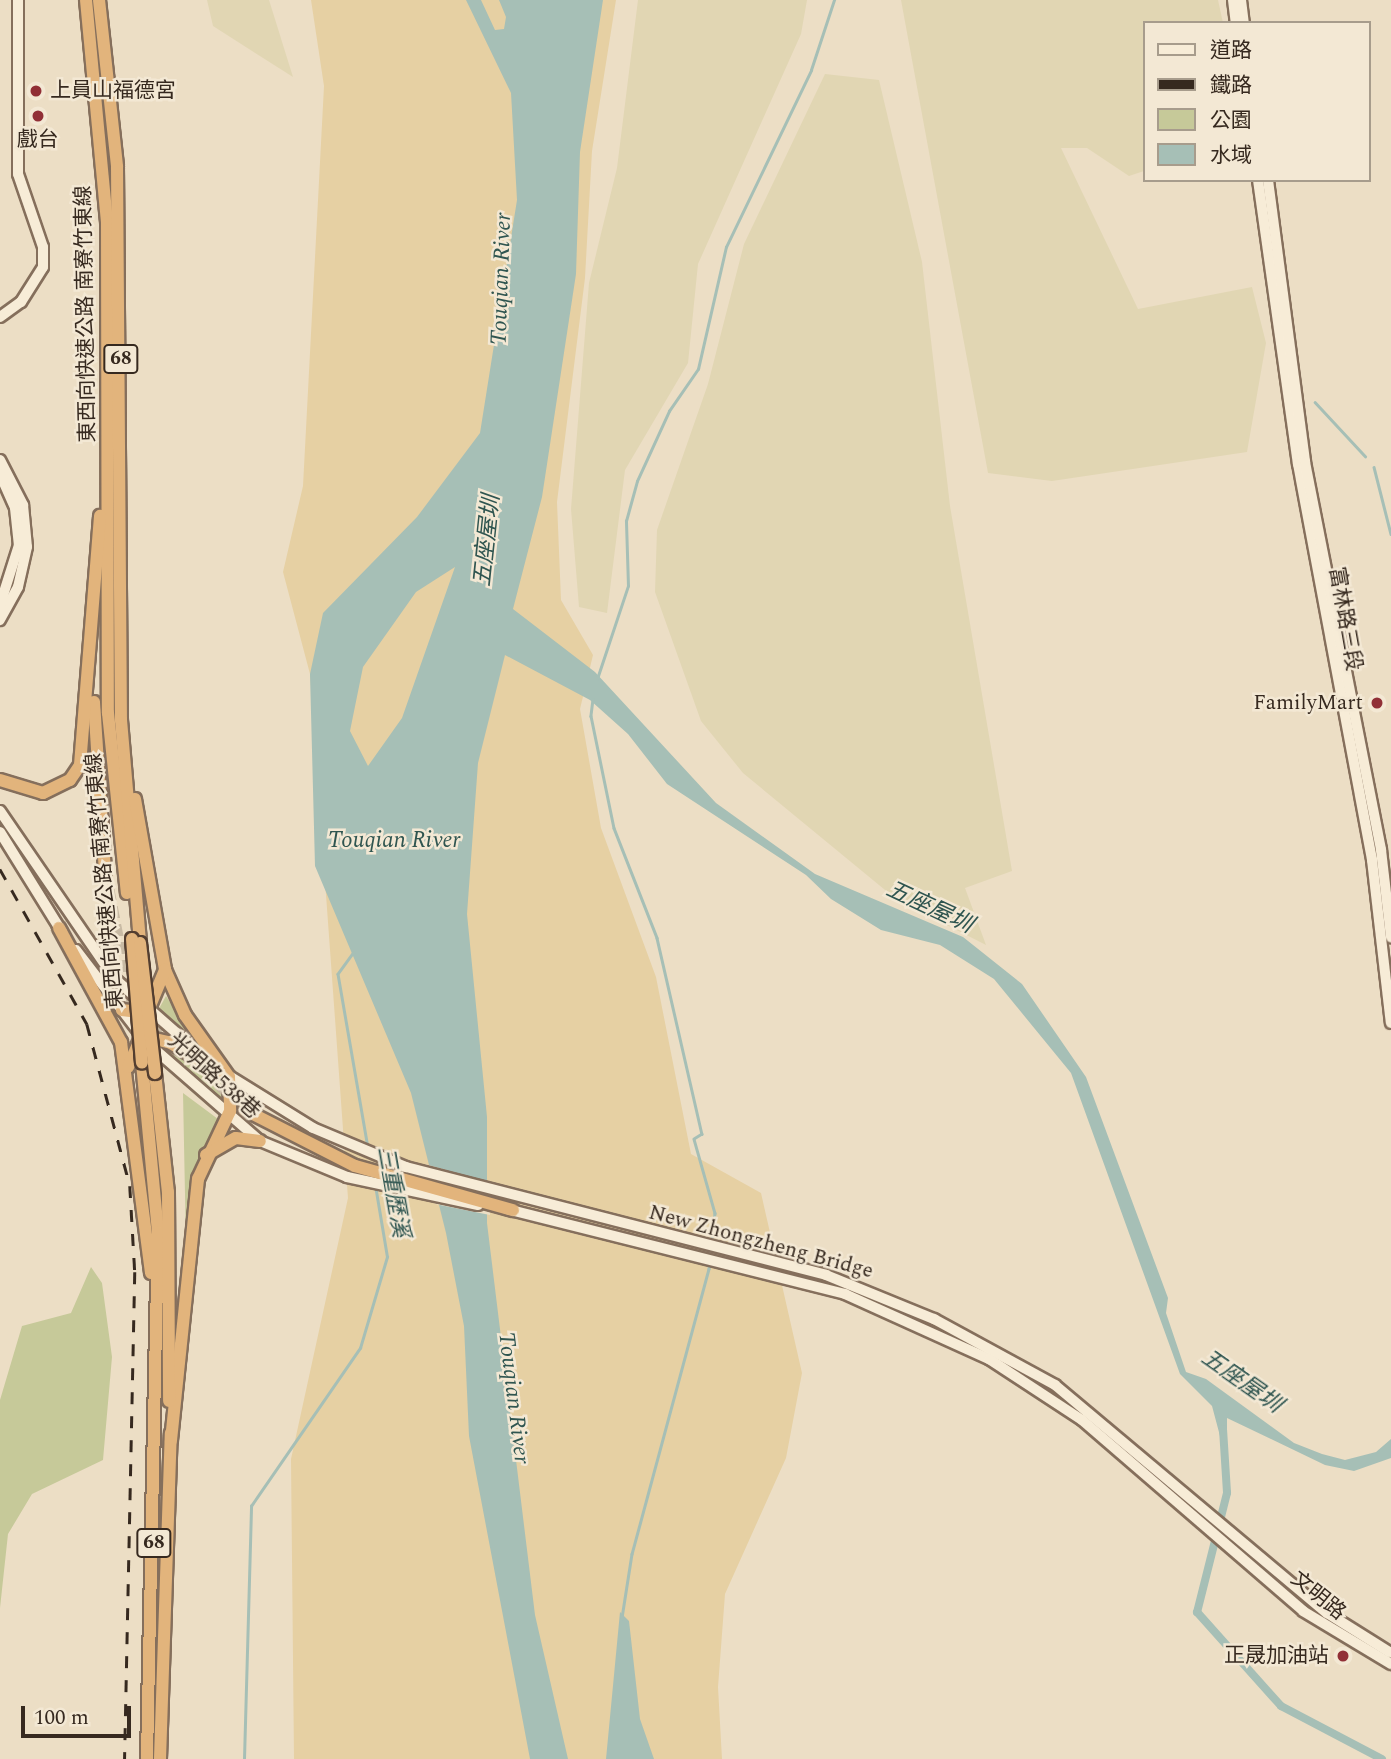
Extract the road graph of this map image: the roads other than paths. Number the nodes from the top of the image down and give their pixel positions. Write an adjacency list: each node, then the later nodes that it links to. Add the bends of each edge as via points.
1 (18, 0): 11 (street, via 18,174 41,240 43,267 21,302)
2 (86, 0): 13 (highway, 東西向快速公路 南寮竹東線 / 68, via 107,222)
3 (99, 0): 19 (highway, 東西向快速公路 南寮竹東線 / 68, via 120,261)
4 (1233, 0): 6 (main road)
5 (1241, 0): 7 (main road)
6 (1236, 21)
7 (1244, 21)
8 (1259, 182): 10 (main road)
9 (1268, 182): 10 (main road)
10 (1269, 220): 25 (main road, 富林路三段, via 1308,475 1381,850); 30 (main road, 富林路三段, via 1298,464 1372,860)
11 (0, 317)
12 (0, 460): 15 (street)
13 (107, 460): 18 (highway); 26 (highway, 東西向快速公路 南寮竹東線 / 68, via 107,713)
14 (0, 474): 15 (street)
15 (13, 489): 16 (street, via 19,545); 17 (street, via 27,547 18,587)
16 (0, 605)
17 (0, 620)
18 (90, 653): 20 (highway, via 85,750 76,773 43,793); 23 (highway)
19 (121, 720): 26 (highway, 東西向快速公路 南寮竹東線 / 68); 27 (highway)
20 (0, 780)
21 (0, 811): 29 (street, 光明路538巷, via 96,955)
22 (0, 832): 24 (street, 光明路538巷)
23 (105, 872)
24 (59, 928): 28 (street, 光明路538巷); 32 (highway, via 107,1011)
25 (1391, 937)
26 (136, 941): 39 (highway, 東西向快速公路 南寮竹東線 / 68, bridge, via 158,1232); 40 (highway, 東西向快速公路 南寮竹東線 / 68, bridge, via 168,1192)
27 (165, 970): 29 (highway); 33 (highway, via 185,1015)
28 (122, 1010): 29 (highway); 31 (street, 光明路538巷)
29 (147, 1013): 33 (street, 光明路538巷)
30 (1391, 1023)
31 (142, 1036): 32 (highway, via 130,1052); 33 (highway, via 169,1042); 35 (street, 光明路538巷)
32 (126, 1076): 39 (highway)
33 (229, 1077): 35 (highway); 41 (street, New Zhongzheng Bridge, via 313,1128 406,1167 826,1275 911,1308 1055,1385)
34 (245, 1110): 38 (highway, via 355,1166)
35 (228, 1115): 36 (street, 光明路538巷); 37 (highway)
36 (260, 1142): 37 (highway, via 236,1139); 38 (street, New Zhongzheng Bridge, via 399,1192)
37 (206, 1155): 40 (highway)
38 (513, 1210): 42 (street, New Zhongzheng Bridge, via 806,1282 921,1325 1057,1400)
39 (156, 1326): 45 (highway, 東西向快速公路 南寮竹東線 / 68)
40 (171, 1441): 46 (highway, 東西向快速公路 南寮竹東線 / 68)
41 (1235, 1536): 43 (street, 文明路, via 1327,1614)
42 (1229, 1546): 44 (street, 文明路, via 1312,1618)
43 (1391, 1653)
44 (1388, 1665)
45 (147, 1759)
46 (160, 1759)

